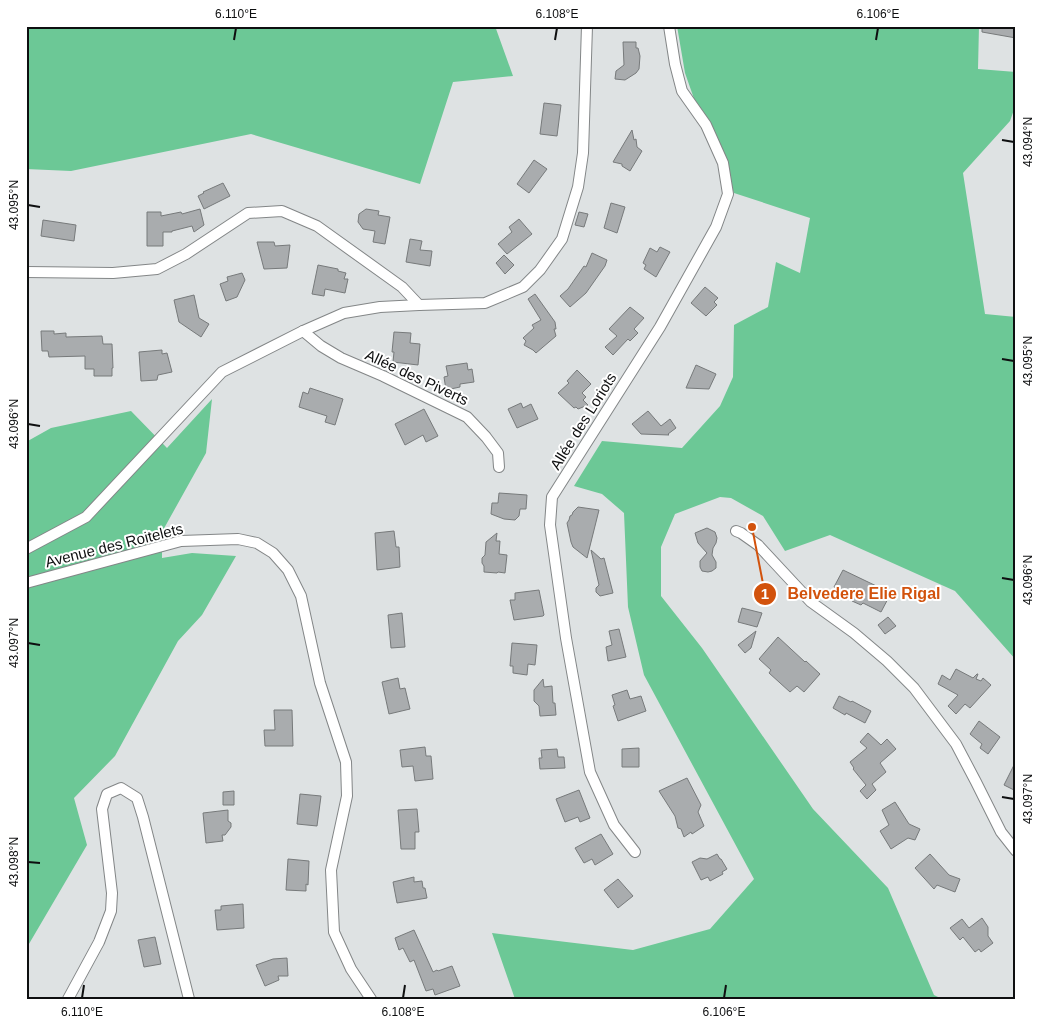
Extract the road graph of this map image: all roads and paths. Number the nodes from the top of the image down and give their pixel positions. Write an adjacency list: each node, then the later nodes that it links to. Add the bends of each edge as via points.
1 (587, 26): 4 (street, Avenue des Roitelets, via 583,153 578,187 562,239 523,287 485,303)
2 (669, 26): 11 (street, Allée des Loriots, via 682,91 706,125 723,164 728,194 716,227 660,327 552,497 550,525 590,772 614,825)
3 (26, 272): 4 (street, via 113,273 156,269 186,254 248,213 282,211 317,226 402,287)
4 (419, 305): 5 (street, Avenue des Roitelets, via 344,313)
5 (303, 332): 6 (street, Allée des Piverts, via 341,358 467,417 498,453); 8 (street, Avenue des Roitelets, via 222,372 86,517)
6 (499, 466)
7 (736, 531): 10 (street, via 758,545 811,602 888,661 914,688 956,744 1001,832)
8 (26, 549)
9 (26, 583): 16 (street, Avenue des Roitelets, via 180,541 238,539 257,543 274,553 288,570 301,596 320,683 346,762 347,796 331,870 334,932 351,969)
10 (1016, 851)
11 (636, 852)
12 (186, 982): 13 (street, via 137,798 121,788 107,794 102,809 112,893 110,911 99,942); 14 (street); 15 (street)
13 (68, 999)
14 (189, 999)
15 (194, 999)
16 (371, 999)

